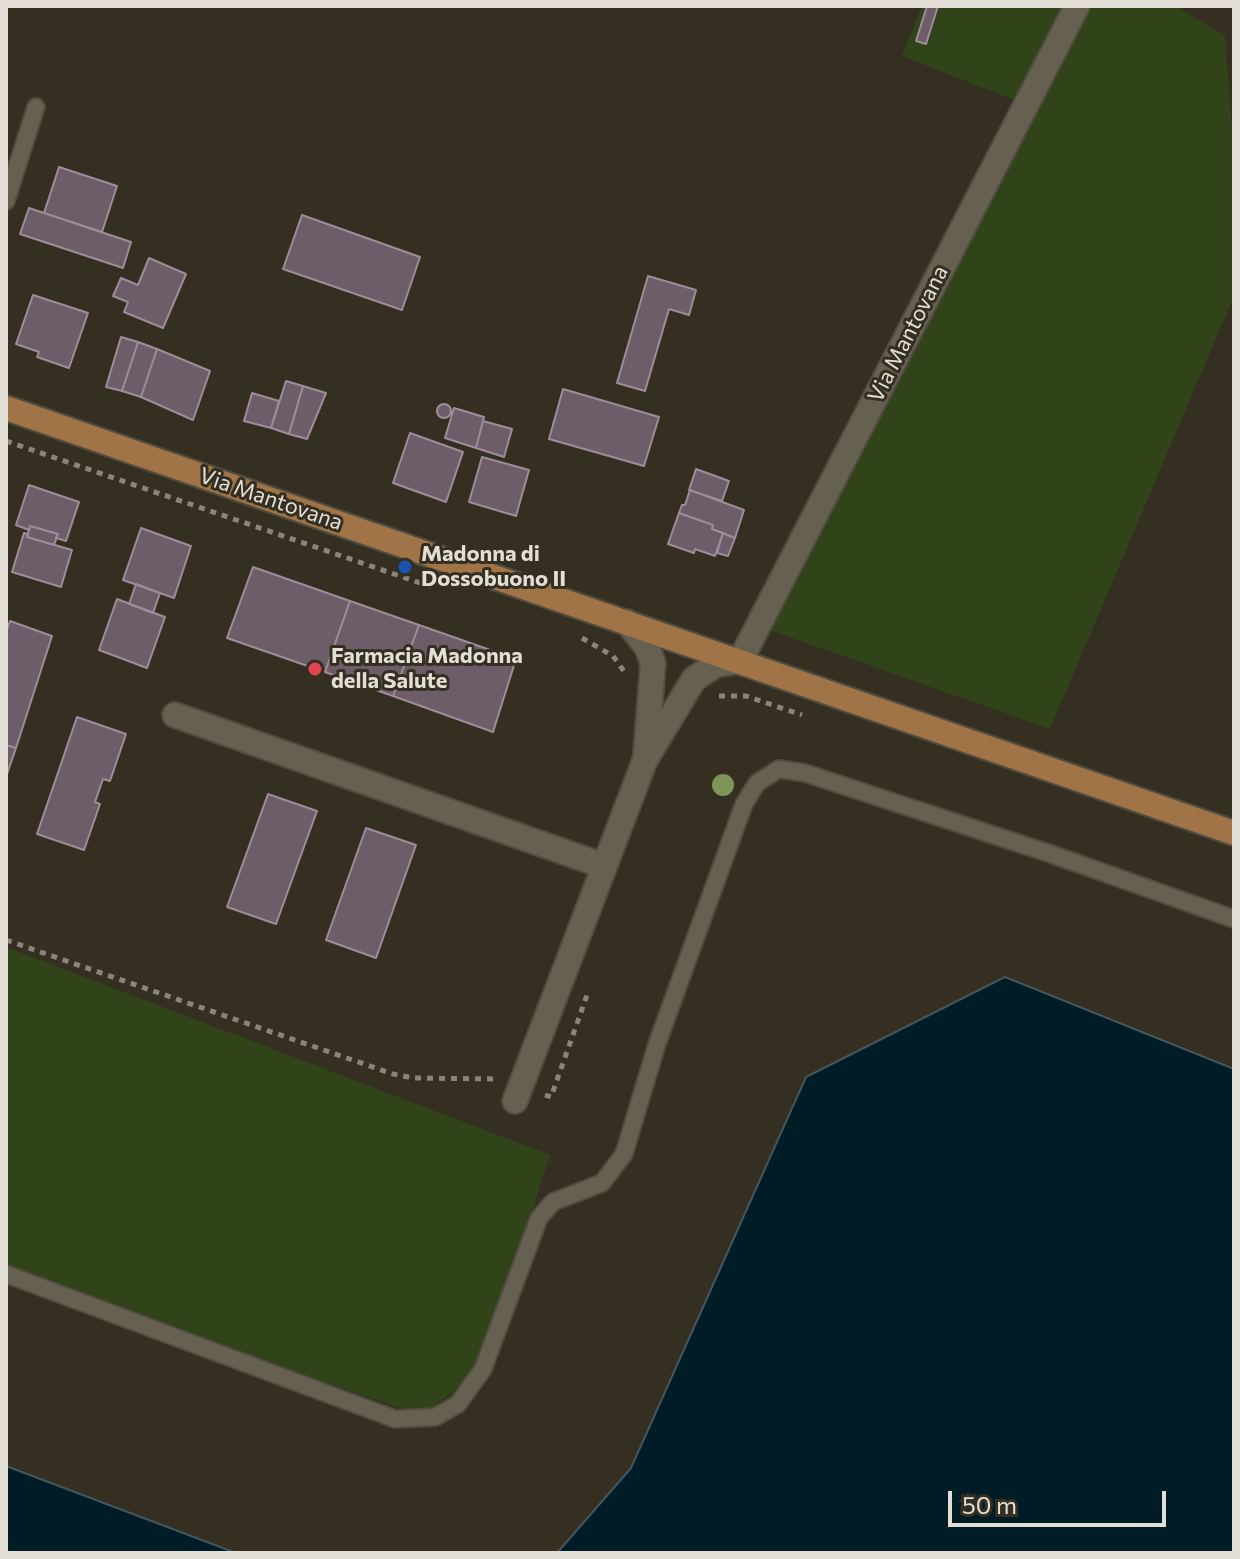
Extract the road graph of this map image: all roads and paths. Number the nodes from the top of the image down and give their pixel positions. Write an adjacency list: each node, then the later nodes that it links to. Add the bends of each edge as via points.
1 (1077, 6): 9 (street, Via Mantovana)
2 (36, 107): 3 (lane)
3 (6, 201)
4 (6, 408): 7 (main road, Via Mantovana)
5 (6, 441): 6 (path)
6 (436, 588)
7 (627, 622): 9 (main road, Via Mantovana); 12 (street, via 653,663)
8 (568, 632): 10 (path, via 613,656)
9 (740, 661): 12 (street, via 715,665 694,679); 13 (main road, Via Mantovana)
10 (632, 685)
11 (175, 715): 14 (street)
12 (645, 760): 14 (street)
13 (1234, 833)
14 (604, 866): 18 (street)
15 (1234, 919): 19 (lane, via 1051,854 779,769 757,783 744,804 657,1044 624,1154 602,1183 553,1202 539,1218 483,1369 458,1404 435,1417 395,1419)
16 (6, 940): 17 (path, via 393,1074)
17 (434, 1078)
18 (515, 1101)
19 (6, 1274)

